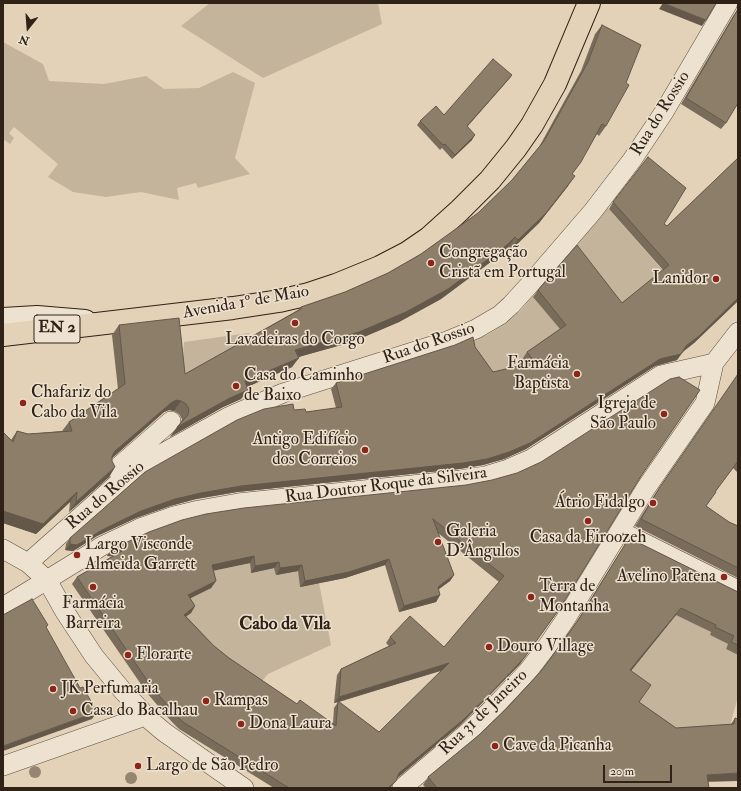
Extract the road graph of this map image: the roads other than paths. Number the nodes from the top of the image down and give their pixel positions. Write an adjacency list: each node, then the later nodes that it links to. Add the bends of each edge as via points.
1 (589, 3): 4 (main road, Avenida 1º de Maio / EN 2, via 555,84 516,148 490,180 459,211 429,238 407,253 346,281 294,298)
2 (731, 7): 10 (street, Rua do Rossio, via 632,160 532,283 500,315 447,341 283,393 228,416 134,469)
3 (3, 319): 4 (main road, via 38,317)
4 (110, 323): 6 (main road, Avenida 1º de Maio / EN 2)
5 (738, 332): 7 (street)
6 (3, 335)
7 (714, 363): 9 (street, Rua 31 de Janeiro, via 705,403 646,488); 11 (street, Rua Doutor Roque da Silveira, via 661,375 545,450 508,469 460,480 238,503 186,512 151,524 102,546)
8 (171, 422): 10 (street)
9 (620, 532): 12 (street); 17 (street, Rua 31 de Janeiro, via 557,633 528,671 475,726)
10 (16, 556): 11 (street)
11 (47, 580): 13 (street, Rua Doutor Roque da Silveira); 14 (street, via 94,656)
12 (738, 590)
13 (3, 607)
14 (145, 716): 15 (street); 16 (street)
15 (3, 766)
16 (241, 786)
17 (402, 788)

